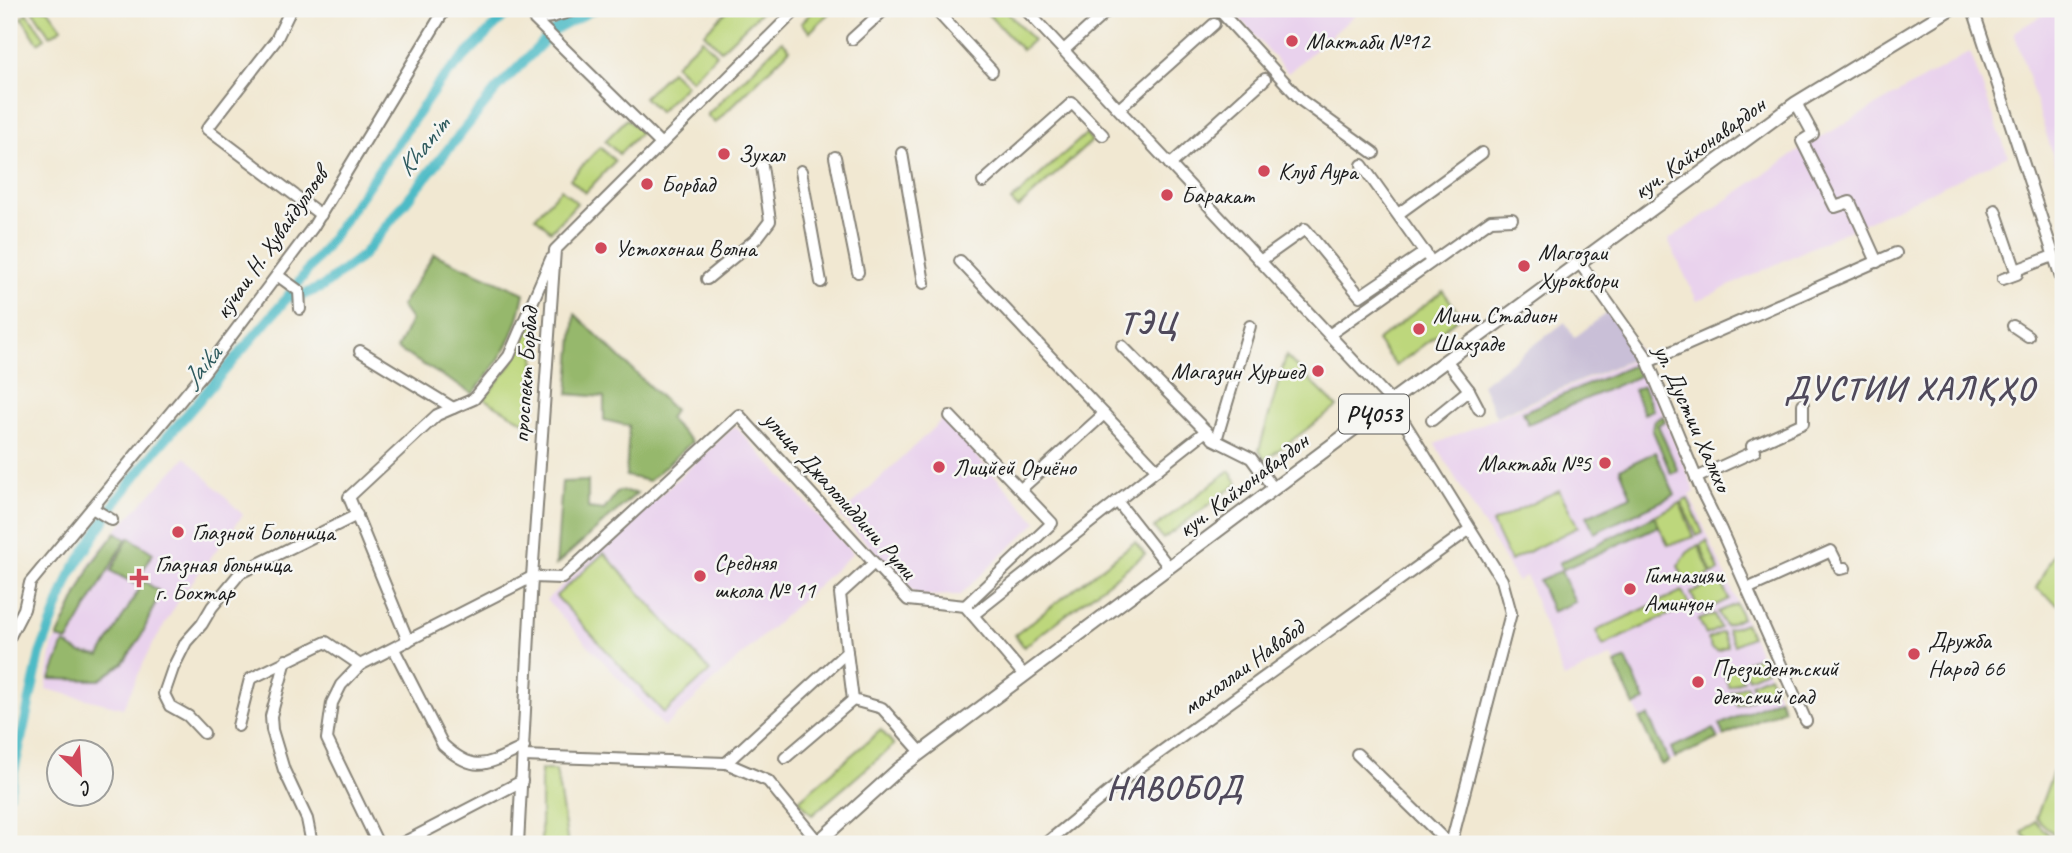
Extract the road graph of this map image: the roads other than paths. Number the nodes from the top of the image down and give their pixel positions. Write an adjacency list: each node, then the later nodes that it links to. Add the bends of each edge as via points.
1 (291, 9): 32 (street, via 276,40 207,129)
2 (445, 9): 32 (street, кӯчаи Н. Ҳувайдуллоев)
3 (579, 9): 20 (street, via 534,19)
4 (797, 9): 20 (street)
5 (884, 9): 14 (street)
6 (935, 9): 7 (street, via 995,70)
7 (941, 9)
8 (1109, 9): 15 (street)
9 (1218, 9): 22 (street, via 1302,101)
10 (1950, 9): 17 (main road, куч. Кайхонавардон / РҶ053)
11 (1973, 9): 37 (street)
12 (1033, 12): 15 (street)
13 (1214, 23): 18 (street)
14 (852, 39)
15 (1064, 50): 18 (street)
16 (1265, 79): 25 (street)
17 (1796, 103): 41 (main road, куч. Кайхонавардон / РҶ053); 42 (street, via 1813,134 1802,141 1835,206 1850,202)
18 (1119, 109): 25 (street)
19 (1102, 135): 29 (street, via 1072,103)
20 (661, 144): 34 (street)
21 (902, 153): 49 (street)
22 (1374, 153)
23 (1482, 153): 31 (street)
24 (835, 157): 44 (street)
25 (1170, 165): 39 (street)
26 (1362, 165): 31 (street)
27 (762, 166): 46 (street, via 770,221 757,238)
28 (802, 171): 48 (street)
29 (983, 182)
30 (1995, 210): 43 (street)
31 (1398, 214): 35 (street)
32 (321, 215): 45 (street, кӯчаи Н. Ҳувайдуллоев)
33 (1512, 219): 40 (street, via 1491,220)
34 (555, 250): 63 (street, via 509,356 474,399); 82 (street, проспект Борбад)
35 (1425, 252): 39 (street, via 1360,296 1304,229); 40 (street)
36 (1896, 253): 42 (street)
37 (2053, 256): 43 (street); 50 (street)
38 (960, 261): 65 (street)
39 (1260, 261): 54 (street)
40 (1432, 262): 54 (street)
41 (1579, 262): 58 (main road, куч. Кайхонавардон / РҶ053); 59 (street, ул. Дустии Халкхо)
42 (1877, 262): 59 (street)
43 (2016, 270): 47 (street, via 2017,274)
44 (858, 272)
45 (277, 275): 51 (street, via 299,291); 75 (street, кӯчаи Н. Ҳувайдуллоев)
46 (707, 279)
47 (2003, 279)
48 (821, 282)
49 (924, 283)
50 (2063, 284)
51 (300, 309)
52 (1250, 326): 69 (street)
53 (2013, 326): 55 (street)
54 (1329, 335): 61 (street)
55 (2028, 336)
56 (1122, 346): 68 (street)
57 (360, 351): 63 (street)
58 (1446, 360): 60 (street); 61 (main road, куч. Кайхонавардон / РҶ053)
59 (1648, 362): 71 (street, ул. Дустии Халкхо)
60 (1469, 390): 64 (street); 67 (street)
61 (1391, 401): 73 (main road, куч. Кайхонавардон / РҶ053); 78 (street)
62 (1803, 404): 71 (street, via 1802,423)
63 (453, 408): 76 (street, via 437,415 349,497)
64 (1479, 409)
65 (1104, 414): 70 (street); 72 (street)
66 (950, 416): 72 (street)
67 (1432, 421)
68 (1206, 431): 69 (street); 70 (street)
69 (1216, 440): 73 (street, via 1251,458)
70 (1157, 470): 74 (street)
71 (1696, 478): 83 (street, ул. Дустии Халкхо)
72 (1021, 489): 84 (street, via 1052,523)
73 (1274, 489): 80 (main road, куч. Кайхонавардон / РҶ053)
74 (1117, 501): 80 (street); 85 (street)
75 (92, 508): 77 (street); 86 (street, кӯчаи Н. Ҳувайдуллоев, via 30,583 24,609)
76 (357, 515): 87 (street); 96 (street, via 240,573 186,642 164,694 170,706)
77 (112, 520)
78 (1470, 529): 108 (street, махаллаи Навобод, via 1133,772); 109 (street, via 1502,580 1511,613)
79 (874, 563): 82 (street, улица Джалолиддини Руми, via 739,415 562,578); 84 (street, улица Джалолиддини Руми, via 908,600); 89 (street, via 840,594)
80 (1169, 567): 92 (main road, куч. Кайхонавардон / РҶ053)
81 (1845, 568): 83 (street, via 1840,569 1831,551)
82 (532, 578): 87 (street); 97 (street, проспект Борбад)
83 (1747, 589): 94 (street, ул. Дустии Халкхо)
84 (965, 606): 85 (street)
85 (973, 615): 92 (street)
86 (9, 638)
87 (408, 641): 88 (street)
88 (394, 649): 91 (street); 97 (street, via 443,745 455,755 467,763 487,764)
89 (846, 652): 93 (street); 101 (street)
90 (286, 660): 91 (street, via 326,642); 95 (street, via 250,679); 104 (street, via 271,716 272,730 307,819)
91 (360, 665): 105 (street, via 341,685 332,704 327,739)
92 (1024, 675): 98 (main road, куч. Кайхонавардон / РҶ053)
93 (853, 700): 98 (street, via 882,708); 100 (street)
94 (1806, 721)
95 (238, 726)
96 (204, 733)
97 (523, 752): 101 (street); 102 (street, проспект Борбад)
98 (921, 752): 103 (main road, куч. Кайхонавардон / РҶ053)
99 (1357, 754): 109 (street)
100 (785, 758)
101 (726, 763): 103 (street, via 768,781)
102 (522, 781): 106 (street); 107 (street, проспект Борбад)
103 (817, 843)
104 (312, 844)
105 (378, 844)
106 (401, 844)
107 (518, 844)
108 (1045, 844)
109 (1450, 844)

